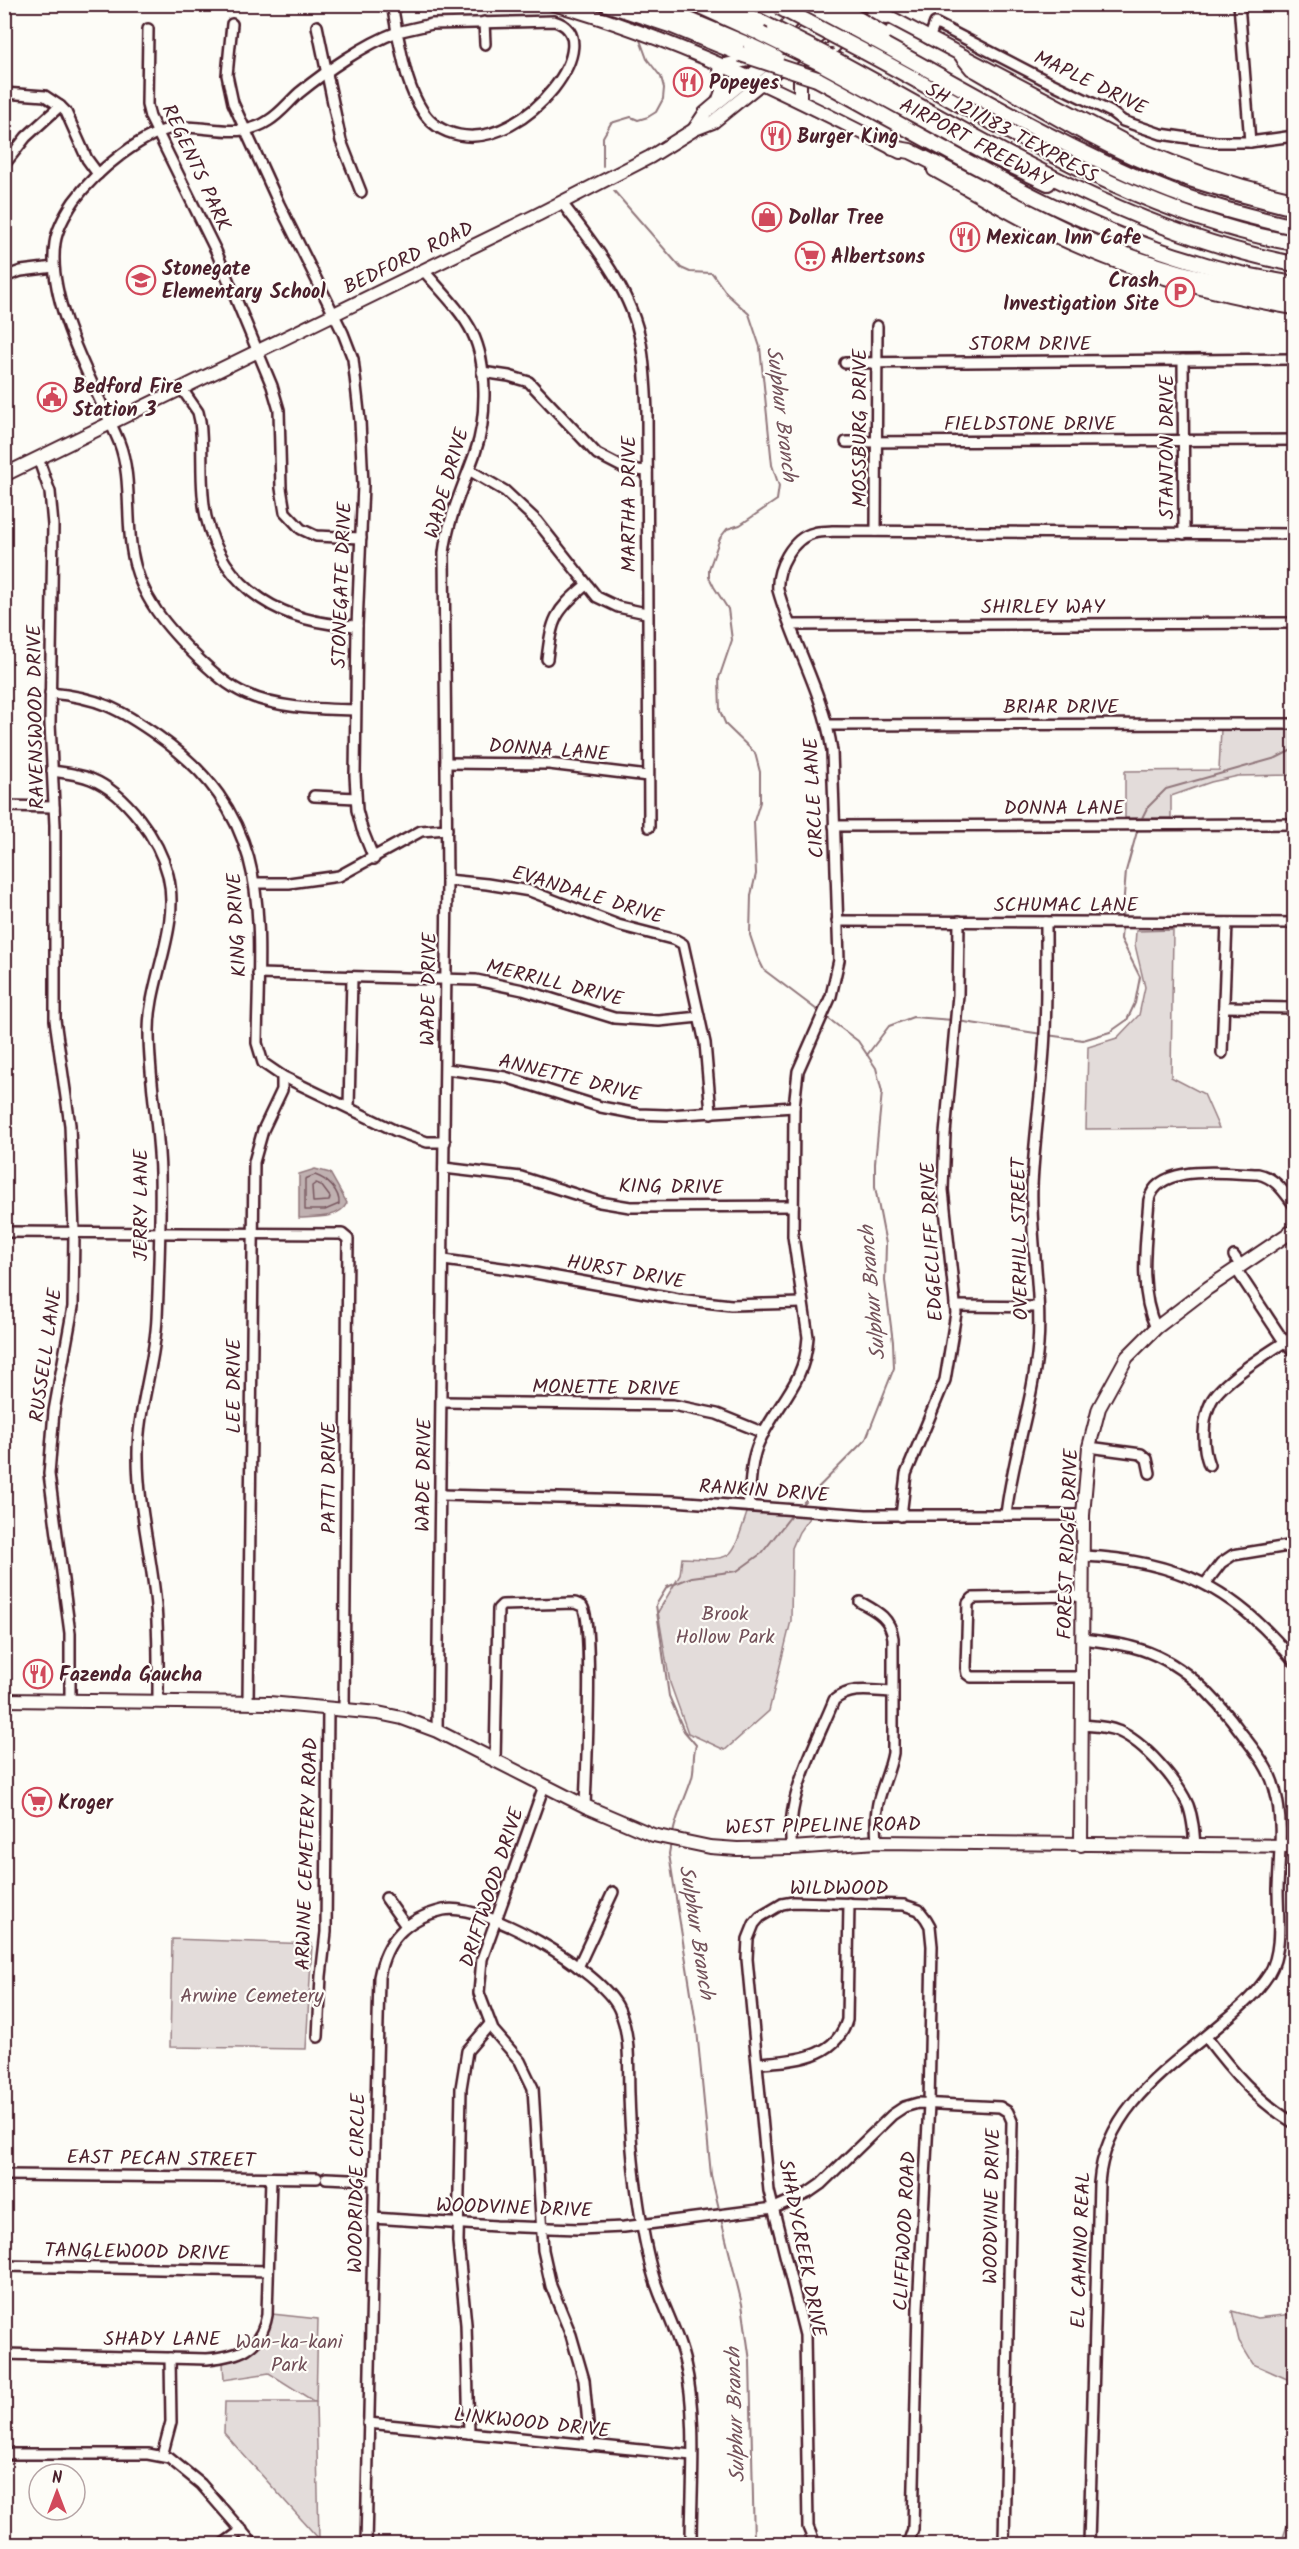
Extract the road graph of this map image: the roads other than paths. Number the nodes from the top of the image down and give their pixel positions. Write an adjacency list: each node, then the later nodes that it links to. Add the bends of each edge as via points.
1 (392, 4): 20 (street)
2 (553, 4): 27 (main road, via 624,26)
3 (607, 4): 24 (highway)
4 (651, 4): 24 (highway, AIRPORT FREEWAY)
5 (695, 4): 26 (highway, bridge)
6 (724, 4): 26 (highway, SH 121/183 TEXPRESS, bridge, via 776,29)
7 (810, 4): 21 (highway, AIRPORT FREEWAY, bridge); 27 (main road, via 748,60)
8 (833, 4): 21 (highway, bridge)
9 (840, 4): 29 (main road, BEDFORD ROAD)
10 (859, 4): 30 (main road, BEDFORD ROAD)
11 (865, 4): 15 (main road)
12 (886, 4): 15 (main road)
13 (1239, 4): 42 (street)
14 (777, 6): 51 (highway, SH 121/183 TEXPRESS, bridge, via 1138,195 1229,228)
15 (891, 19): 22 (main road); 32 (main road, via 872,17 859,22 800,79)
16 (484, 22): 20 (street, via 421,25); 20 (street, via 554,21 564,25 573,43 567,68 547,97 523,119 485,136 452,134 427,117 412,91); 23 (street)
17 (232, 24): 37 (street, STONEGATE DRIVE, via 228,88)
18 (318, 26): 28 (street)
19 (148, 29): 40 (street, REGENTS PARK, via 147,105)
20 (397, 32): 28 (street)
21 (879, 37): 50 (highway, AIRPORT FREEWAY, via 1024,122 1156,186 1199,202)
22 (929, 39): 25 (main road); 35 (street, MAPLE DRIVE, via 935,23)
23 (485, 44)
24 (746, 50): 56 (highway, AIRPORT FREEWAY, bridge, via 818,79 1036,197 1106,229 1192,261)
25 (963, 57): 39 (main road); 49 (highway, via 972,68 1093,138 1228,192)
26 (826, 60): 52 (highway, SH 121/183 TEXPRESS, via 1116,208 1213,244)
27 (719, 66): 29 (main road); 33 (main road, via 722,91)
28 (327, 73): 37 (street, via 267,122); 46 (street, via 341,141)
29 (748, 79): 30 (main road); 33 (main road, BEDFORD ROAD)
30 (762, 84): 32 (main road); 38 (main road, BEDFORD ROAD, via 713,122)
31 (4, 93): 34 (street, via 45,96)
32 (800, 101): 43 (main road)
33 (718, 102): 38 (main road, BEDFORD ROAD)
34 (60, 106): 44 (street, via 26,137); 45 (street)
35 (1111, 112): 36 (street, MAPLE DRIVE); 39 (street)
36 (1122, 121): 39 (street); 42 (street, MAPLE DRIVE, via 1161,134 1216,142)
37 (244, 129): 40 (street, via 177,127); 59 (street, STONEGATE DRIVE)
38 (695, 129): 48 (main road, BEDFORD ROAD)
39 (1110, 132): 47 (main road, via 1180,166)
40 (157, 134): 45 (street); 61 (street, REGENTS PARK, via 216,251)
41 (1294, 136): 42 (street, MAPLE DRIVE)
42 (1250, 142)
43 (893, 148): 57 (highway, via 910,151 1071,232 1127,255 1222,283); 58 (main road, via 1083,248 1212,291)
44 (4, 165)
45 (98, 174): 53 (street, via 74,201 59,229)
46 (361, 192)
47 (1294, 199)
48 (562, 203): 54 (main road, BEDFORD ROAD); 75 (street, MARTHA DRIVE, via 604,259 636,325 645,380)
49 (1294, 208)
50 (1294, 227)
51 (1294, 243)
52 (1294, 264)
53 (54, 267): 55 (street); 68 (street, via 68,323)
54 (424, 271): 59 (main road, BEDFORD ROAD); 66 (street, WADE DRIVE, via 467,323 476,341)
55 (4, 277)
56 (1294, 284)
57 (1294, 295)
58 (1294, 308)
59 (334, 315): 61 (main road, BEDFORD ROAD); 80 (street, STONEGATE DRIVE, via 349,348 355,374 362,452)
60 (877, 326): 64 (street, MOSSBURG DRIVE)
61 (259, 351): 67 (main road, BEDFORD ROAD); 80 (street, REGENTS PARK, via 279,410 285,512 301,529 316,536)
62 (1294, 359): 63 (street, STORM DRIVE)
63 (1183, 360): 64 (street, STORM DRIVE); 69 (street, STANTON DRIVE)
64 (877, 362): 65 (street, STORM DRIVE); 72 (street, MOSSBURG DRIVE)
65 (845, 363)
66 (482, 372): 74 (street, WADE DRIVE, via 482,425); 75 (street, via 525,380 597,454 626,469)
67 (182, 389): 68 (main road, BEDFORD ROAD); 85 (street, via 200,421 206,517 214,541 233,574 273,607 311,621)
68 (110, 424): 73 (main road, BEDFORD ROAD); 88 (street, via 125,465 135,565 156,614 221,679 247,695 308,708)
69 (1184, 440): 70 (street, FIELDSTONE DRIVE); 72 (street, FIELDSTONE DRIVE); 78 (street, STANTON DRIVE)
70 (1294, 440)
71 (846, 442): 72 (street, FIELDSTONE DRIVE)
72 (877, 442): 77 (street, MOSSBURG DRIVE)
73 (38, 458): 76 (main road, BEDFORD ROAD); 87 (street, RAVENSWOOD DRIVE, via 50,492 53,525)
74 (469, 470): 81 (street, via 505,491 537,521); 91 (street, WADE DRIVE, via 451,517 444,553)
75 (647, 471): 82 (street, MARTHA DRIVE)
76 (4, 475)
77 (876, 531): 78 (street, CIRCLE LANE); 84 (street, CIRCLE LANE, via 813,532 794,546 780,570 778,584)
78 (1184, 534): 79 (street, CIRCLE LANE)
79 (1294, 534)
80 (360, 538): 85 (street, STONEGATE DRIVE)
81 (586, 585): 82 (street, via 602,601); 86 (street, via 556,616)
82 (646, 613): 93 (street, MARTHA DRIVE)
83 (1294, 623): 84 (street, SHIRLEY WAY)
84 (791, 625): 90 (street, CIRCLE LANE)
85 (357, 626): 88 (street, STONEGATE DRIVE)
86 (547, 659)
87 (50, 693): 92 (street, RAVENSWOOD DRIVE); 104 (street, KING DRIVE, via 108,705 135,719 183,755 222,799 238,826)
88 (355, 710): 95 (street, STONEGATE DRIVE)
89 (1294, 724): 90 (street, BRIAR DRIVE)
90 (827, 725): 99 (street, CIRCLE LANE, via 832,750)
91 (446, 763): 93 (street, DONNA LANE, via 565,765); 101 (street, WADE DRIVE)
92 (52, 771): 97 (street, RAVENSWOOD DRIVE); 130 (street, JERRY LANE, via 91,779 113,793 151,835 168,875 169,923 149,1025 160,1173)
93 (648, 776): 100 (street, MARTHA DRIVE)
94 (314, 796): 95 (street)
95 (356, 798): 102 (street, STONEGATE DRIVE, via 362,829)
96 (4, 806): 97 (street)
97 (54, 807): 111 (street, RAVENSWOOD DRIVE)
98 (1294, 824): 99 (street, DONNA LANE)
99 (834, 826): 105 (street, CIRCLE LANE)
100 (649, 827)
101 (447, 829): 102 (street, via 421,831); 103 (street, WADE DRIVE)
102 (374, 859): 104 (street, via 321,880)
103 (447, 880): 113 (street, WADE DRIVE); 116 (street, EVANDALE DRIVE, via 530,891 618,925 681,942)
104 (255, 883): 110 (street, KING DRIVE)
105 (837, 921): 106 (street, SCHUMAC LANE); 121 (street, CIRCLE LANE, via 839,960 827,1004 798,1071)
106 (959, 921): 107 (street, SCHUMAC LANE); 135 (street, EDGECLIFF DRIVE, via 943,1190)
107 (1046, 922): 108 (street, SCHUMAC LANE); 136 (street, OVERHILL STREET, via 1045,1035 1032,1184)
108 (1227, 923): 109 (street, SCHUMAC LANE); 114 (street)
109 (1294, 923)
110 (258, 974): 112 (street, MERRILL DRIVE); 119 (street, KING DRIVE, via 260,1058)
111 (54, 978): 129 (street, RUSSELL LANE, via 55,1020 70,1134)
112 (352, 978): 113 (street, MERRILL DRIVE); 120 (street)
113 (447, 978): 116 (street, MERRILL DRIVE, via 523,990 614,1018 659,1021); 118 (street, WADE DRIVE)
114 (1224, 1007): 115 (street); 117 (street)
115 (1294, 1008)
116 (699, 1017): 122 (street)
117 (1222, 1053)
118 (446, 1070): 122 (street, ANNETTE DRIVE, via 504,1077 628,1113); 123 (street, WADE DRIVE)
119 (282, 1076): 120 (street, KING DRIVE); 131 (street, LEE DRIVE, via 282,1090 256,1149)
120 (349, 1107): 123 (street, KING DRIVE, via 412,1137)
121 (794, 1107): 122 (street, ANNETTE DRIVE); 126 (street, CIRCLE LANE)
122 (711, 1113)
123 (445, 1142): 124 (street, WADE DRIVE)
124 (444, 1168): 126 (street, KING DRIVE, via 521,1177 630,1208); 132 (street, WADE DRIVE)
125 (1294, 1205): 137 (street, via 1281,1187 1258,1174 1180,1174 1164,1179 1149,1200 1147,1306)
126 (793, 1206): 134 (street, CIRCLE LANE, via 794,1253)
127 (1294, 1230): 133 (main road, FOREST RIDGE DRIVE)
128 (4, 1232): 129 (street)
129 (74, 1232): 130 (street); 161 (street, RUSSELL LANE, via 73,1307 54,1410 49,1474 67,1599)
130 (160, 1233): 131 (street); 162 (street, JERRY LANE, via 157,1321 137,1454 141,1510 156,1598)
131 (252, 1233): 163 (street, LEE DRIVE); 165 (street, PATTI DRIVE, via 342,1234 348,1239)
132 (444, 1260): 134 (street, HURST DRIVE, via 720,1304); 141 (street, WADE DRIVE)
133 (1237, 1264): 137 (main road, FOREST RIDGE DRIVE); 139 (street)
134 (802, 1303): 142 (street, CIRCLE LANE, via 808,1337 805,1360 796,1383)
135 (955, 1306): 136 (street); 150 (street, EDGECLIFF DRIVE, via 945,1380 906,1474)
136 (1038, 1307): 148 (street, OVERHILL STREET, via 1038,1346 1030,1401)
137 (1156, 1328): 143 (main road, FOREST RIDGE DRIVE, via 1127,1357 1107,1390 1093,1424)
138 (1294, 1336): 139 (street)
139 (1286, 1342): 140 (street); 144 (street, via 1224,1386 1211,1402 1204,1439)
140 (1294, 1352)
141 (442, 1402): 142 (street, MONETTE DRIVE, via 673,1405 717,1414); 146 (street, WADE DRIVE)
142 (764, 1433): 147 (street, CIRCLE LANE, via 755,1452)
143 (1089, 1447): 145 (street, via 1141,1454 1147,1459); 149 (main road, FOREST RIDGE DRIVE)
144 (1209, 1465)
145 (1150, 1473)
146 (441, 1495): 147 (street, RANKIN DRIVE); 167 (street, WADE DRIVE)
147 (748, 1506): 150 (street, RANKIN DRIVE)
148 (1006, 1515): 149 (street, RANKIN DRIVE); 150 (street, RANKIN DRIVE)
149 (1083, 1515): 152 (main road, FOREST RIDGE DRIVE)
150 (901, 1516)
151 (1294, 1545): 153 (street, via 1233,1555 1221,1563)
152 (1083, 1556): 153 (street, via 1152,1563); 154 (main road, FOREST RIDGE DRIVE)
153 (1205, 1584): 157 (street, via 1271,1633)
154 (1083, 1596): 156 (main road, FOREST RIDGE DRIVE); 158 (street, via 973,1598 968,1603 966,1668 971,1677)
155 (860, 1602): 159 (street, via 882,1614 892,1628)
156 (1082, 1639): 158 (main road, FOREST RIDGE DRIVE); 174 (street, EL CAMINO REAL, via 1134,1647 1164,1659 1210,1695 1239,1729 1272,1779 1279,1809)
157 (1294, 1661)
158 (1082, 1677): 166 (main road, FOREST RIDGE DRIVE)
159 (892, 1692): 171 (street, via 893,1753 878,1802); 176 (street, via 852,1691 834,1700 794,1801)
160 (4, 1700): 161 (main road, WEST PIPELINE ROAD)
161 (70, 1700): 162 (main road, WEST PIPELINE ROAD)
162 (158, 1701): 163 (main road, WEST PIPELINE ROAD)
163 (248, 1702): 164 (main road, WEST PIPELINE ROAD)
164 (328, 1708): 165 (main road, WEST PIPELINE ROAD); 186 (street, ARWINE CEMETERY ROAD, via 326,1932)
165 (344, 1709): 167 (main road, WEST PIPELINE ROAD, via 402,1718)
166 (1082, 1725): 172 (main road, FOREST RIDGE DRIVE); 173 (street, via 1112,1729 1130,1737 1165,1770 1188,1806)
167 (437, 1731): 168 (main road, WEST PIPELINE ROAD)
168 (495, 1761): 169 (main road, WEST PIPELINE ROAD); 170 (street, via 498,1609 502,1605 582,1606 587,1614 588,1655)
169 (544, 1786): 170 (main road, WEST PIPELINE ROAD); 181 (street, DRIFTWOOD DRIVE)
170 (585, 1806): 176 (main road, WEST PIPELINE ROAD, via 653,1835 690,1844 737,1850)
171 (877, 1842): 172 (main road, WEST PIPELINE ROAD); 176 (main road, WEST PIPELINE ROAD)
172 (1081, 1845): 173 (main road, WEST PIPELINE ROAD)
173 (1196, 1846): 174 (main road, WEST PIPELINE ROAD)
174 (1280, 1846): 175 (main road, WEST PIPELINE ROAD); 187 (street, EL CAMINO REAL, via 1277,1952 1273,1965 1249,2000)
175 (1294, 1846)
176 (792, 1848)
177 (613, 1892): 184 (street)
178 (386, 1898): 183 (street)
179 (849, 1903): 180 (street, WILDWOOD, via 904,1905 919,1910); 182 (street, WILDWOOD, via 782,1904); 188 (street, via 847,2020 839,2037 817,2054 794,2061)
180 (926, 1919): 189 (street, CLIFFWOOD ROAD, via 932,1946)
181 (496, 1920): 183 (street, WOODRIDGE CIRCLE, via 454,1908 426,1914); 184 (street, WOODRIDGE CIRCLE); 185 (street, DRIFTWOOD DRIVE, via 480,1969 479,1993)
182 (754, 1924): 188 (street, SHADYCREEK DRIVE, via 747,1959)
183 (406, 1926): 193 (street, WOODRIDGE CIRCLE, via 385,1951 379,1977)
184 (578, 1967): 197 (street, WOODRIDGE CIRCLE, via 609,1993 626,2028 630,2138)
185 (490, 2024): 196 (street, via 467,2051 463,2066); 198 (street, DRIFTWOOD DRIVE, via 520,2061 533,2088)
186 (318, 2037)
187 (1206, 2037): 190 (street, via 1233,2073); 217 (street, EL CAMINO REAL, via 1136,2099 1114,2127 1102,2158)
188 (759, 2063): 194 (street, SHADYCREEK DRIVE, via 769,2191)
189 (929, 2104): 194 (street, WOODVINE DRIVE, via 911,2104 892,2115 821,2184); 215 (street, CLIFFWOOD ROAD, via 918,2308 913,2529); 216 (street, WOODVINE DRIVE, via 993,2105 1006,2110 1011,2121)
190 (1294, 2123)
191 (4, 2175): 192 (street, EAST PECAN STREET)
192 (271, 2178): 193 (street, EAST PECAN STREET); 200 (street, SHADY LANE)
193 (373, 2180): 195 (street, WOODRIDGE CIRCLE)
194 (774, 2208): 197 (street, WOODVINE DRIVE); 214 (street, SHADYCREEK DRIVE, via 805,2335 808,2526)
195 (373, 2218): 196 (street, WOODVINE DRIVE); 203 (street, WOODRIDGE CIRCLE)
196 (458, 2224): 198 (street, WOODVINE DRIVE); 204 (street)
197 (642, 2226): 198 (street, WOODVINE DRIVE); 207 (street, WOODRIDGE CIRCLE, via 654,2277 686,2364)
198 (542, 2227): 205 (street, DRIFTWOOD DRIVE, via 548,2274 584,2380)
199 (4, 2266): 200 (street, TANGLEWOOD DRIVE)
200 (268, 2271): 202 (street, SHADY LANE, via 264,2327 252,2345 224,2357)
201 (4, 2354): 202 (street, SHADY LANE)
202 (170, 2358): 208 (street, via 171,2422)
203 (368, 2423): 204 (street, LINKWOOD DRIVE); 212 (street, WOODRIDGE CIRCLE)
204 (470, 2433): 205 (street, LINKWOOD DRIVE)
205 (590, 2446): 207 (street, LINKWOOD DRIVE)
206 (4, 2454): 208 (street)
207 (692, 2455): 213 (street, WOODRIDGE CIRCLE)
208 (162, 2456): 209 (street, via 201,2484)
209 (242, 2530): 210 (street); 211 (street)
210 (223, 2544)
211 (253, 2544)
212 (366, 2544)
213 (691, 2544)
214 (815, 2544)
215 (908, 2544)
216 (1004, 2544)
217 (1089, 2544)

